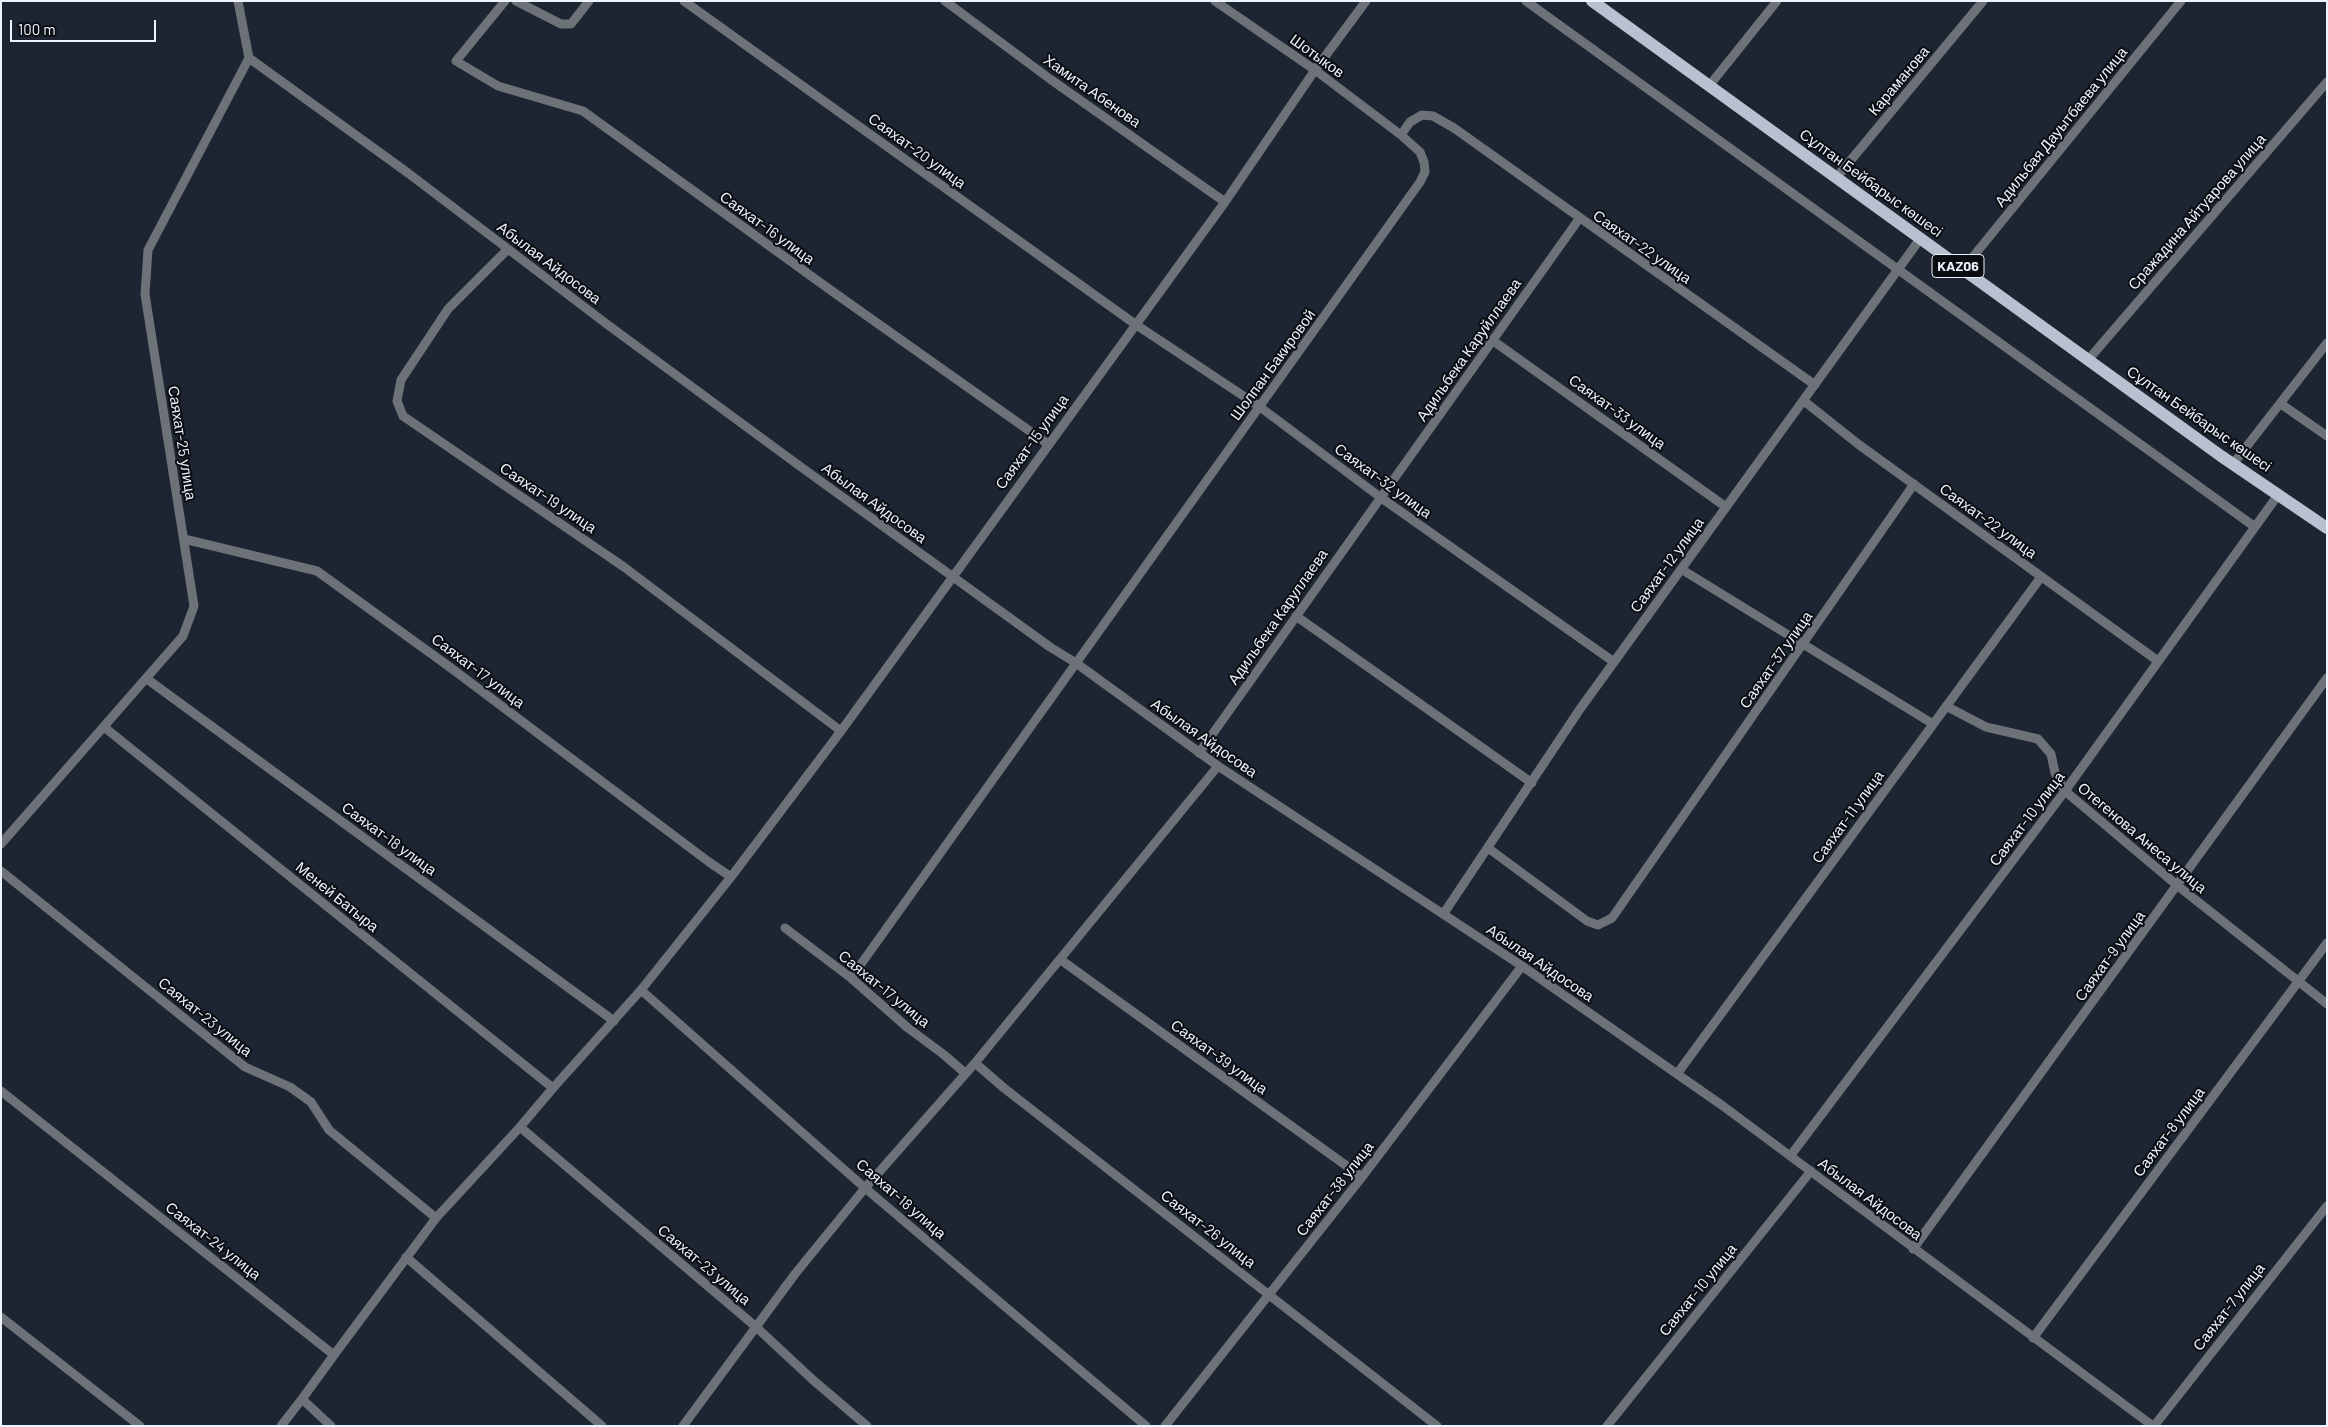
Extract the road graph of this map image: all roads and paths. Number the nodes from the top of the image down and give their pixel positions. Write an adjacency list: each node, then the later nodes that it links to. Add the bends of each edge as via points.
1 (238, 1): 14 (street)
2 (506, 1): 35 (street, Саяхат-16 улица, via 456,61 498,86 583,111)
3 (516, 1): 4 (street, via 561,24 571,24)
4 (589, 1)
5 (684, 1): 26 (street, Саяхат-20 улица)
6 (944, 1): 20 (street, Хамита Абенова)
7 (1215, 1): 15 (street, Шотыков)
8 (1366, 1): 15 (street, Саяхат-15 улица)
9 (1526, 1): 25 (street)
10 (1592, 1): 17 (main road, Сұлтан Бейбарыс көшесі / KAZ06)
11 (1777, 1): 17 (street)
12 (1983, 1): 19 (street, Караманова)
13 (2181, 1): 24 (street, Адильбая Дауытбаева улица)
14 (249, 58): 23 (street, Абылая Айдосова); 43 (street, Саяхат-25 улица, via 148,250 145,294)
15 (1315, 70): 18 (street, Шотыков); 20 (street, Саяхат-15 улица)
16 (2327, 82): 29 (street, Сражадина Айтуарова улица)
17 (1709, 86): 19 (main road, Сұлтан Бейбарыс көшесі / KAZ06)
18 (1401, 135): 21 (street, Саяхат-22 улица, via 1410,122 1422,115 1433,116); 33 (street, Шолпан Бакировой, via 1420,152 1425,172 1420,182)
19 (1836, 178): 22 (main road, Сұлтан Бейбарыс көшесі / KAZ06)
20 (1225, 202): 26 (street, Саяхат-15 улица)
21 (1579, 219): 27 (street, Адильбека Каруйллаева); 30 (street, Саяхат-22 улица)
22 (1920, 238): 24 (main road, Сұлтан Бейбарыс көшесі / KAZ06); 25 (street, Саяхат-12 улица)
23 (508, 249): 45 (street, Абылая Айдосова); 57 (street, Саяхат-19 улица, via 448,309 401,380 397,401 403,416 624,567)
24 (1963, 269): 29 (main road, Сұлтан Бейбарыс көшесі / KAZ06)
25 (1898, 270): 30 (street, Саяхат-12 улица); 41 (street)
26 (1135, 324): 33 (street, Саяхат-32 улица); 35 (street, Саяхат-15 улица)
27 (1492, 340): 39 (street, Адильбека Каруйллаева); 40 (street, Саяхат-33 улица)
28 (2327, 343): 32 (street)
29 (2088, 360): 36 (main road, Сұлтан Бейбарыс көшесі / KAZ06)
30 (1815, 386): 31 (street, Саяхат-12 улица)
31 (1804, 401): 37 (street, Саяхат-22 улица); 40 (street, Саяхат-12 улица)
32 (2281, 404): 34 (street); 36 (street)
33 (1260, 407): 39 (street, Саяхат-32 улица); 51 (street, Шолпан Бакировой)
34 (2327, 436)
35 (1048, 444): 45 (street, Саяхат-15 улица)
36 (2234, 464): 38 (main road, Сұлтан Бейбарыс көшесі / KAZ06)
37 (1914, 484): 46 (street, Саяхат-22 улица); 48 (street, Саяхат-37 улица)
38 (2278, 495): 41 (street, Саяхат-10 улица); 42 (main road, Сұлтан Бейбарыс көшесі / KAZ06)
39 (1380, 497): 47 (street, Адильбека Каруллаева); 50 (street, Саяхат-32 улица)
40 (1726, 507): 44 (street, Саяхат-12 улица)
41 (2255, 527): 49 (street, Саяхат-10 улица)
42 (2327, 528)
43 (184, 538): 53 (street, Саяхат-25 улица, via 194,606 184,636); 65 (street, Саяхат-17 улица, via 317,571)
44 (1680, 570): 48 (street); 50 (street, Саяхат-12 улица)
45 (952, 576): 51 (street, Абылая Айдосова); 57 (street, Саяхат-15 улица)
46 (2041, 577): 49 (street, Саяхат-22 улица); 54 (street, Саяхат-11 улица)
47 (1296, 616): 58 (street, Адильбека Каруллаева); 60 (street)
48 (1803, 645): 55 (street); 63 (street, Саяхат-37 улица, via 1612,918 1598,926 1587,921)
49 (2158, 661): 61 (street, Саяхат-10 улица)
50 (1614, 662): 60 (street, Саяхат-12 улица)
51 (1076, 663): 58 (street, Абылая Айдосова); 72 (street, Шолпан Бакировой)
52 (2327, 678): 66 (street, Саяхат-9 улица)
53 (147, 679): 56 (street, Саяхат-25 улица); 76 (street, Саяхат-18 улица)
54 (1946, 706): 55 (street, Саяхат-11 улица); 61 (street, Отегенова Анеса улица, via 1986,727 2038,739 2051,754 2055,774)
55 (1932, 724): 79 (street, Саяхат-11 улица)
56 (104, 727): 62 (street, Саяхат-25 улица); 80 (street, Меней Батыра)
57 (841, 731): 65 (street, Саяхат-15 улица)
58 (1199, 753): 59 (street, Абылая Айдосова)
59 (1218, 766): 67 (street, Абылая Айдосова); 70 (street)
60 (1532, 783): 63 (street, Саяхат-12 улица)
61 (2065, 791): 66 (street, Отегенова Анеса улица); 83 (street, Саяхат-10 улица)
62 (1, 844)
63 (1488, 848): 67 (street, Саяхат-12 улица)
64 (1, 871): 88 (street, Саяхат-23 улица, via 245,1067 290,1087 311,1102 329,1130)
65 (731, 876): 74 (street, Саяхат-15 улица)
66 (2178, 886): 73 (street, Отегенова Анеса улица); 89 (street, Саяхат-9 улица)
67 (1444, 913): 71 (street, Абылая Айдосова)
68 (785, 928): 72 (street, Саяхат-17 улица)
69 (2327, 943): 73 (street, Саяхат-8 улица)
70 (1061, 960): 77 (street); 85 (street, Саяхат-39 улица)
71 (1522, 966): 79 (street, Абылая Айдосова); 85 (street, Саяхат-38 улица)
72 (851, 978): 78 (street, Саяхат-17 улица)
73 (2298, 981): 75 (street, Отегенова Анеса улица); 94 (street, Саяхат-8 улица)
74 (641, 990): 76 (street, Саяхат-15 улица); 86 (street, Саяхат-18 улица)
75 (2327, 1004)
76 (614, 1021): 80 (street, Саяхат-15 улица)
77 (975, 1063): 78 (street); 91 (street, Саяхат-26 улица)
78 (965, 1073): 86 (street)
79 (1677, 1074): 83 (street, Абылая Айдосова)
80 (553, 1088): 82 (street, Саяхат-15 улица)
81 (1, 1091): 95 (street, Саяхат-24 улица)
82 (520, 1127): 88 (street, Саяхат-15 улица); 93 (street, Саяхат-23 улица)
83 (1791, 1155): 84 (street, Абылая Айдосова)
84 (1810, 1171): 89 (street, Абылая Айдосова); 106 (street, Саяхат-10 улица)
85 (1362, 1177): 91 (street, Саяхат-38 улица)
86 (865, 1188): 93 (street); 103 (street, Саяхат-18 улица)
87 (2327, 1206): 107 (street, Саяхат-7 улица)
88 (436, 1218): 90 (street, Саяхат-15 улица)
89 (1913, 1249): 94 (street, Абылая Айдосова)
90 (406, 1256): 95 (street, Саяхат-15 улица); 100 (street)
91 (1270, 1295): 104 (street, Саяхат-38 улица); 105 (street, Саяхат-26 улица)
92 (1, 1317): 97 (street)
93 (755, 1326): 101 (street); 102 (street, Саяхат-23 улица)
94 (2033, 1338): 107 (street, Абылая Айдосова)
95 (334, 1355): 96 (street)
96 (302, 1399): 98 (street); 99 (street)
97 (140, 1426)
98 (281, 1426)
99 (332, 1426)
100 (602, 1426)
101 (683, 1426)
102 (867, 1426)
103 (1146, 1426)
104 (1165, 1426)
105 (1437, 1426)
106 (1607, 1426)
107 (2153, 1426)

